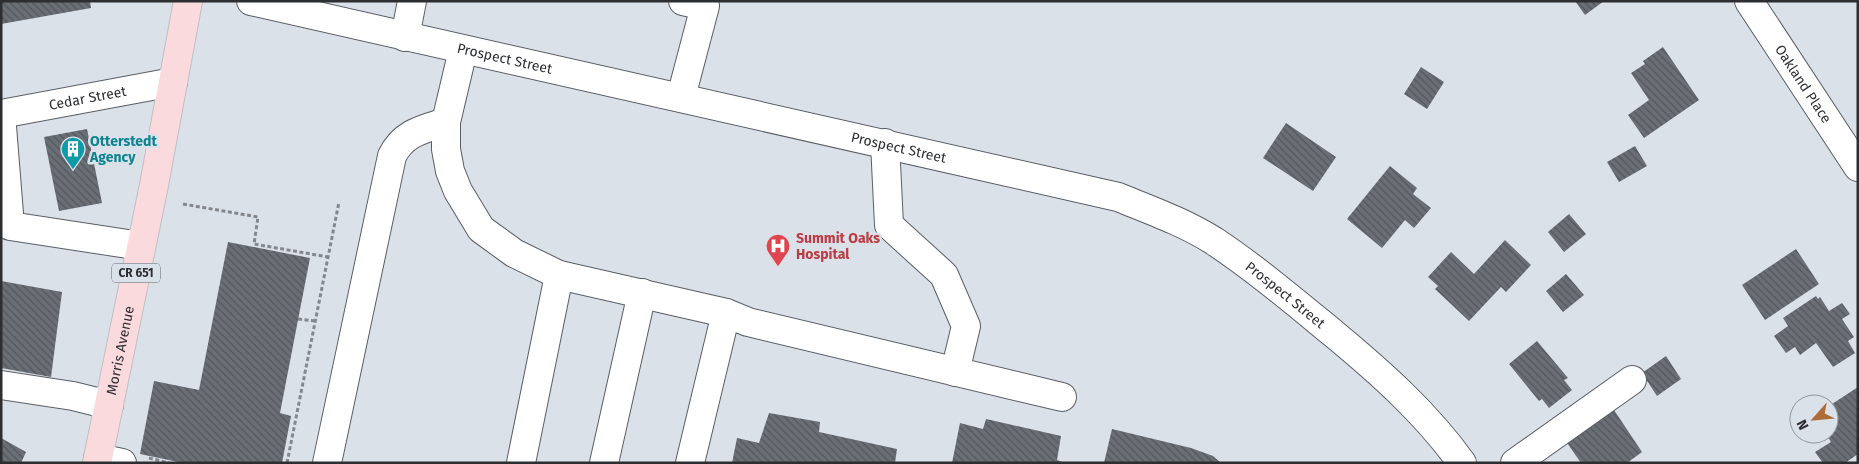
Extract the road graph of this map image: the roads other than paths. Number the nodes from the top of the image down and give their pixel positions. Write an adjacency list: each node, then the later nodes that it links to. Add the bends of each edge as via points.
1 (188, 1): 8 (main road, Morris Avenue / CR 651)
2 (251, 1): 6 (street, Prospect Street)
3 (412, 1): 6 (street)
4 (683, 1): 9 (street, via 705,6)
5 (1749, 1): 13 (street, Oakland Place)
6 (405, 37): 7 (street, Prospect Street)
7 (463, 50): 9 (street, Prospect Street); 11 (street)
8 (173, 82): 10 (street, Cedar Street); 14 (main road, Morris Avenue / CR 651)
9 (681, 97): 12 (street, Prospect Street)
10 (1, 114): 14 (street, via 10,226)
11 (446, 122): 15 (street, via 450,170 481,229 496,242); 24 (street, via 409,135 392,156)
12 (885, 143): 18 (street, via 889,225 944,275 966,326); 28 (street, Prospect Street, via 1118,197 1166,216 1213,241 1281,290 1388,379 1424,415)
13 (1858, 167)
14 (142, 246): 22 (main road, Morris Avenue / CR 651)
15 (559, 275): 16 (street); 25 (street)
16 (642, 293): 17 (street); 26 (street)
17 (726, 313): 18 (street, via 748,322); 27 (street)
18 (955, 372): 21 (street)
19 (1632, 380): 29 (street)
20 (1, 385): 22 (street)
21 (1062, 398)
22 (109, 405): 23 (main road, Morris Avenue / CR 651)
23 (106, 461)
24 (327, 463)
25 (521, 463)
26 (604, 463)
27 (690, 463)
28 (1462, 463)
29 (1515, 463)

